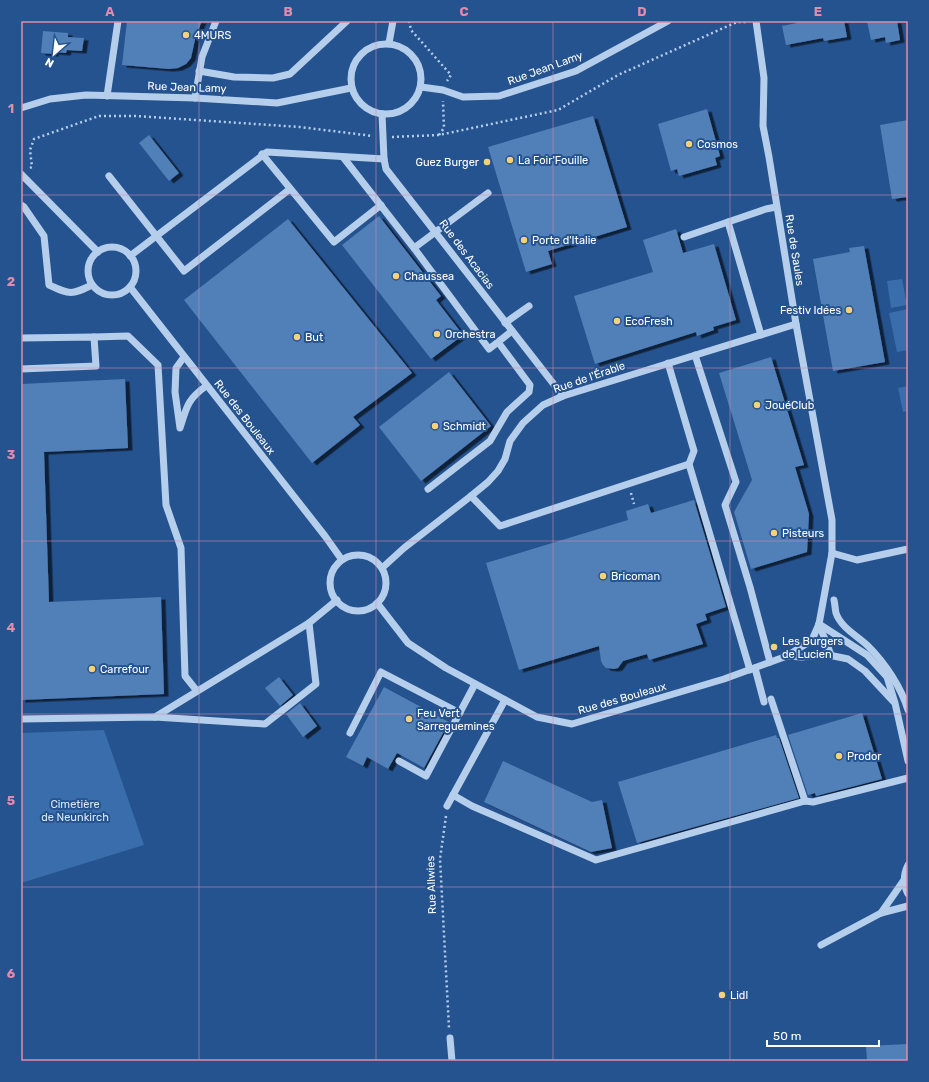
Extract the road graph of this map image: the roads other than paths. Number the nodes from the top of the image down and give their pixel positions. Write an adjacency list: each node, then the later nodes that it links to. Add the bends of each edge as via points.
1 (118, 21): 11 (street)
2 (216, 21): 8 (street)
3 (347, 21): 8 (street, via 290,74 273,78 234,77)
4 (393, 21): 7 (street)
5 (668, 21): 9 (street, Rue Jean Lamy, via 576,70 499,96 463,97 443,90)
6 (756, 21): 24 (street, Rue de Saules, via 764,78 763,126)
7 (389, 43): 9 (street, via 403,47 415,57 421,71); 10 (street, via 373,45 360,54 353,65)
8 (199, 71): 12 (street)
9 (421, 87): 14 (street, via 415,100 405,109 394,114)
10 (351, 88): 12 (street, Rue Jean Lamy, via 277,103); 14 (street, via 357,100 366,108)
11 (107, 96): 12 (street, Rue Jean Lamy); 13 (street, Rue Jean Lamy, via 86,95 50,99)
12 (195, 98)
13 (21, 108)
14 (382, 114): 17 (street, Rue des Acacias)
15 (262, 154): 16 (street, via 267,152); 20 (street); 27 (street)
16 (343, 157): 17 (street); 22 (street)
17 (384, 159): 26 (street, Rue des Acacias, via 386,169)
18 (21, 174): 30 (street)
19 (109, 176): 27 (street)
20 (290, 189): 22 (street, via 334,242); 27 (street, via 184,271)
21 (488, 193): 26 (street)
22 (381, 204): 29 (street)
23 (21, 205): 32 (street, via 44,236 49,285 66,293 74,293)
24 (776, 207): 25 (street); 36 (street, Rue de Saules)
25 (728, 222): 28 (street); 38 (street)
26 (436, 232): 29 (street); 35 (street, Rue des Acacias)
27 (156, 235): 31 (street)
28 (684, 238)
29 (414, 248): 41 (street, via 489,349)
30 (98, 252): 31 (street, via 111,247); 32 (street, via 89,264)
31 (130, 256): 33 (street, via 134,261 135,275)
32 (92, 285): 33 (street, via 97,290 111,295 124,292)
33 (130, 287): 43 (street, Rue des Bouleaux)
34 (529, 306): 35 (street)
35 (505, 322): 37 (street, Rue des Acacias)
36 (796, 324): 38 (street, Rue de l'Érable); 52 (street, Rue de Saules, via 832,520)
37 (512, 331): 41 (street); 47 (street, Rue des Acacias)
38 (761, 335): 42 (street, Rue de l'Érable)
39 (94, 337): 40 (street); 45 (street, via 96,366); 65 (street, via 128,336 158,364 166,505 181,548 185,676)
40 (21, 338)
41 (498, 342): 49 (street, via 530,385 529,392 507,412 490,441)
42 (695, 355): 44 (street, Rue de l'Érable); 62 (street, via 736,482 725,505)
43 (184, 357): 46 (street, Rue des Bouleaux); 46 (street, via 176,368 175,392 180,428 192,396)
44 (668, 363): 47 (street, Rue de l'Érable); 48 (street, via 694,451)
45 (21, 369)
46 (206, 386): 53 (street, Rue des Bouleaux)
47 (563, 396): 50 (street, Rue de l'Érable, via 543,405 523,423 510,441 498,471)
48 (689, 464): 50 (street, via 500,526); 63 (street)
49 (428, 489)
50 (471, 496): 54 (street, Rue de l'Érable)
51 (908, 549): 52 (street, via 857,560)
52 (832, 553): 59 (street, Rue de Saules)
53 (342, 560): 54 (street, via 349,556 367,556); 55 (street, via 332,575 332,592)
54 (382, 568): 57 (street, via 386,584 383,596)
55 (337, 600): 57 (street, via 350,609 358,610); 58 (street)
56 (834, 600): 68 (street, via 836,614 845,626 868,646 886,669 901,692)
57 (377, 603): 64 (street, Rue des Bouleaux, via 408,643)
58 (309, 623): 65 (street); 70 (street, via 316,684 265,724)
59 (820, 624): 60 (street); 61 (street, Rue des Bouleaux, via 812,640); 67 (street, via 867,655 887,677)
60 (831, 655): 61 (street); 67 (street, via 848,659 865,672)
61 (787, 656): 62 (street, Rue des Bouleaux)
62 (770, 662): 63 (street, Rue des Bouleaux)
63 (752, 669): 66 (street, Rue des Bouleaux, via 572,724 537,717); 77 (street, via 768,700)
64 (475, 684): 66 (street, Rue des Bouleaux); 69 (street)
65 (197, 691): 70 (street)
66 (505, 700): 76 (street)
67 (895, 703): 74 (street)
68 (908, 710)
69 (460, 712): 72 (street, via 381,672); 73 (street, via 426,776)
70 (155, 717): 71 (street)
71 (21, 719)
72 (350, 733)
73 (399, 761)
74 (908, 761)
75 (908, 778): 77 (street, via 813,802)
76 (453, 795): 77 (street, via 472,806 596,860); 78 (street)
77 (805, 801)
78 (447, 806)
79 (908, 865): 80 (street)
80 (904, 880): 81 (street); 83 (street)
81 (908, 894)
82 (908, 906): 83 (street)
83 (881, 913): 84 (street)
84 (821, 945)
85 (450, 1038): 86 (street)
86 (452, 1061)

